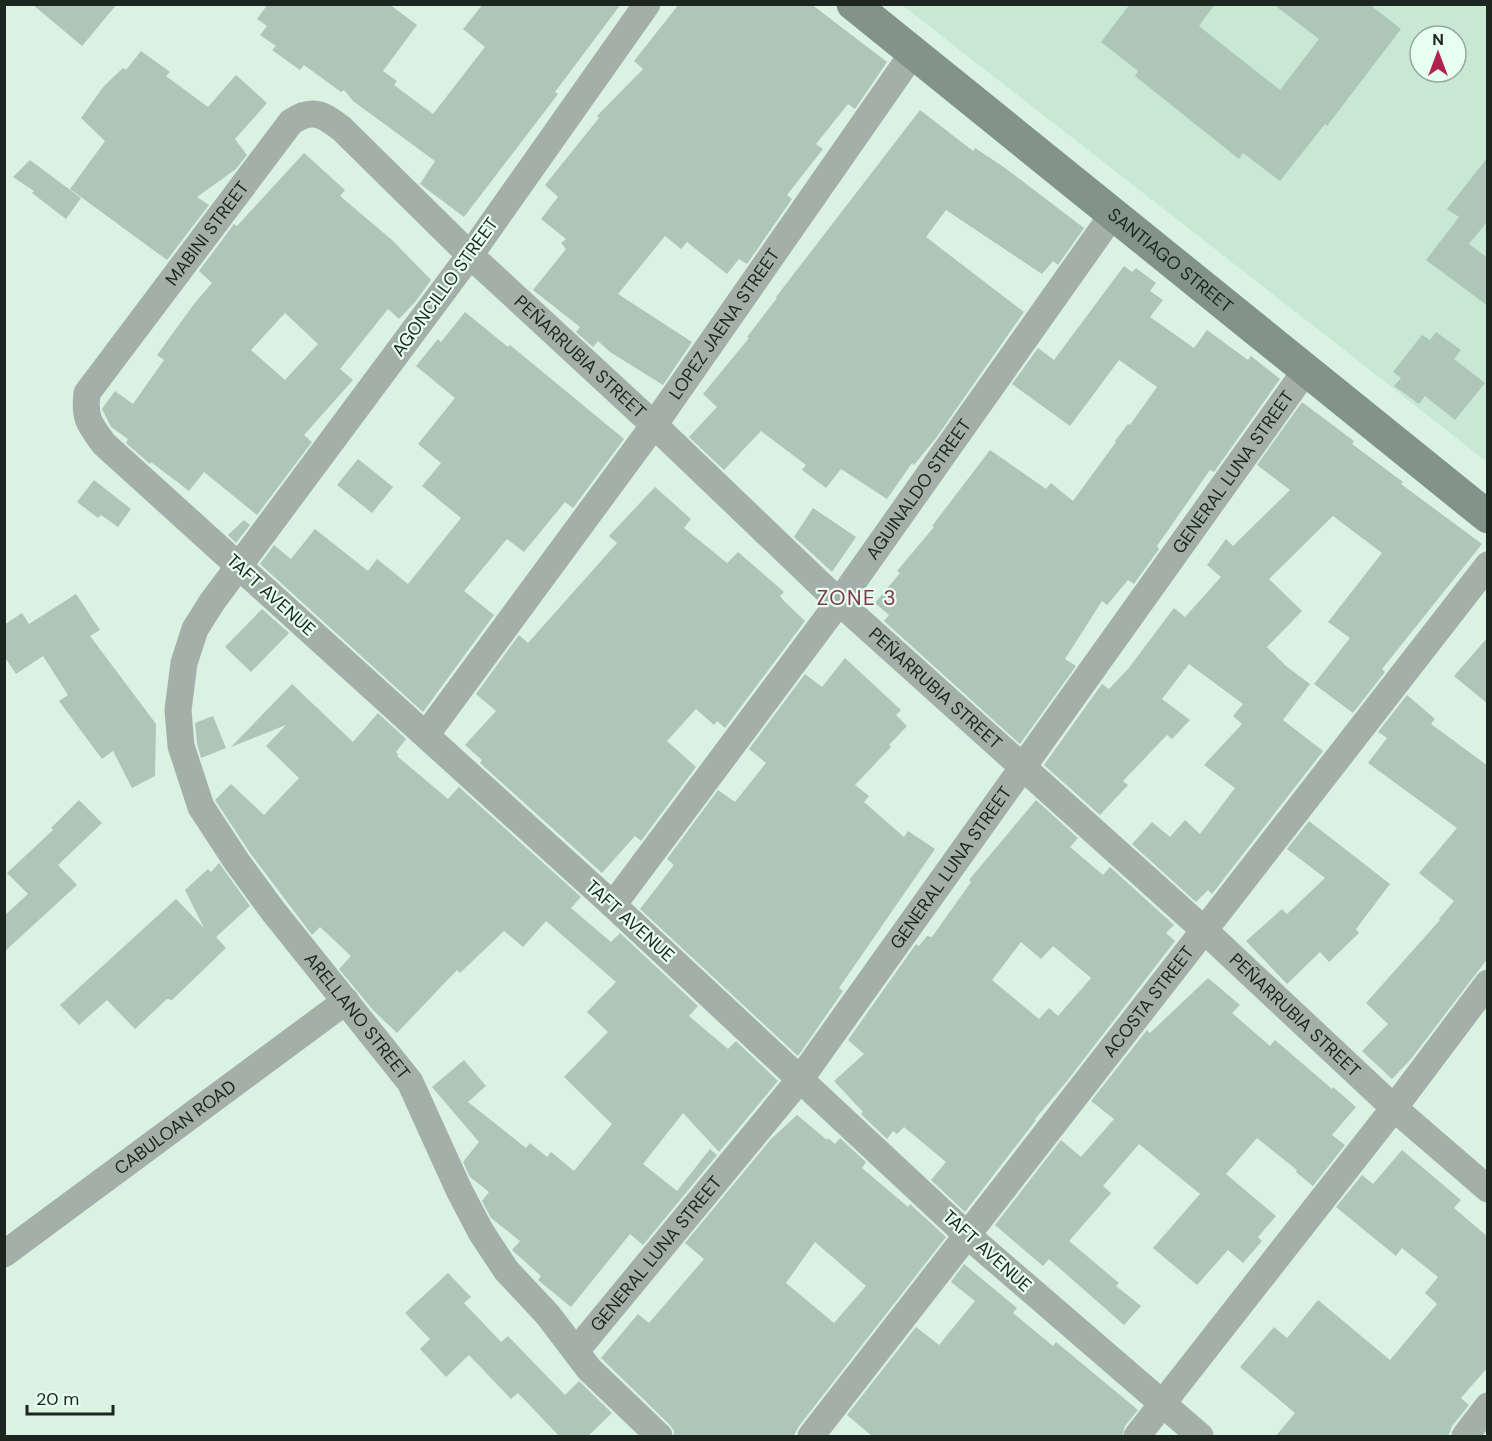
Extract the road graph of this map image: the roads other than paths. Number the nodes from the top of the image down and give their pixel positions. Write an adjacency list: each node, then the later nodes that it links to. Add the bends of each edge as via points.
1 (647, 4): 6 (street, AGONCILLO STREET)
2 (853, 4): 3 (street, SANTIAGO STREET)
3 (913, 53): 5 (street, SANTIAGO STREET); 9 (street, LOPEZ JAENA STREET)
4 (342, 129): 6 (street, PEÑARRUBIA STREET); 8 (street, MABINI STREET, via 326,116 312,113 302,114 291,122)
5 (1113, 214): 7 (street, SANTIAGO STREET); 13 (street, AGUINALDO STREET)
6 (470, 255): 9 (street, PEÑARRUBIA STREET); 12 (street, AGONCILLO STREET)
7 (1306, 370): 10 (street, SANTIAGO STREET); 15 (street, GENERAL LUNA STREET)
8 (87, 393): 12 (street, TAFT AVENUE, via 88,422 105,444)
9 (654, 425): 13 (street, PEÑARRUBIA STREET); 14 (street, LOPEZ JAENA STREET)
10 (1488, 517)
11 (1488, 565): 17 (street, ACOSTA STREET)
12 (239, 566): 14 (street, TAFT AVENUE); 19 (street, ARELLANO STREET, via 195,629 184,663 178,710 181,746 201,807 273,911)
13 (838, 602): 15 (street, PEÑARRUBIA STREET); 16 (street, AGUINALDO STREET)
14 (426, 735): 16 (street, TAFT AVENUE)
15 (1022, 766): 17 (street, PEÑARRUBIA STREET); 20 (street, GENERAL LUNA STREET)
16 (613, 905): 20 (street, TAFT AVENUE)
17 (1203, 930): 21 (street, PEÑARRUBIA STREET); 23 (street, ACOSTA STREET)
18 (1488, 983): 21 (street)
19 (346, 1001): 24 (street, CABULOAN ROAD); 25 (street, ARELLANO STREET, via 410,1082 459,1190 489,1245)
20 (801, 1078): 23 (street, TAFT AVENUE); 25 (street, GENERAL LUNA STREET)
21 (1394, 1108): 22 (street, PEÑARRUBIA STREET); 26 (street)
22 (1488, 1189)
23 (967, 1235): 26 (street, TAFT AVENUE); 29 (street, ACOSTA STREET)
24 (4, 1254)
25 (576, 1351): 28 (street, ARELLANO STREET, via 589,1369)
26 (1162, 1403): 30 (street); 31 (street, TAFT AVENUE)
27 (1488, 1406): 32 (street)
28 (659, 1437)
29 (811, 1437)
30 (1137, 1437)
31 (1200, 1437)
32 (1465, 1437)

